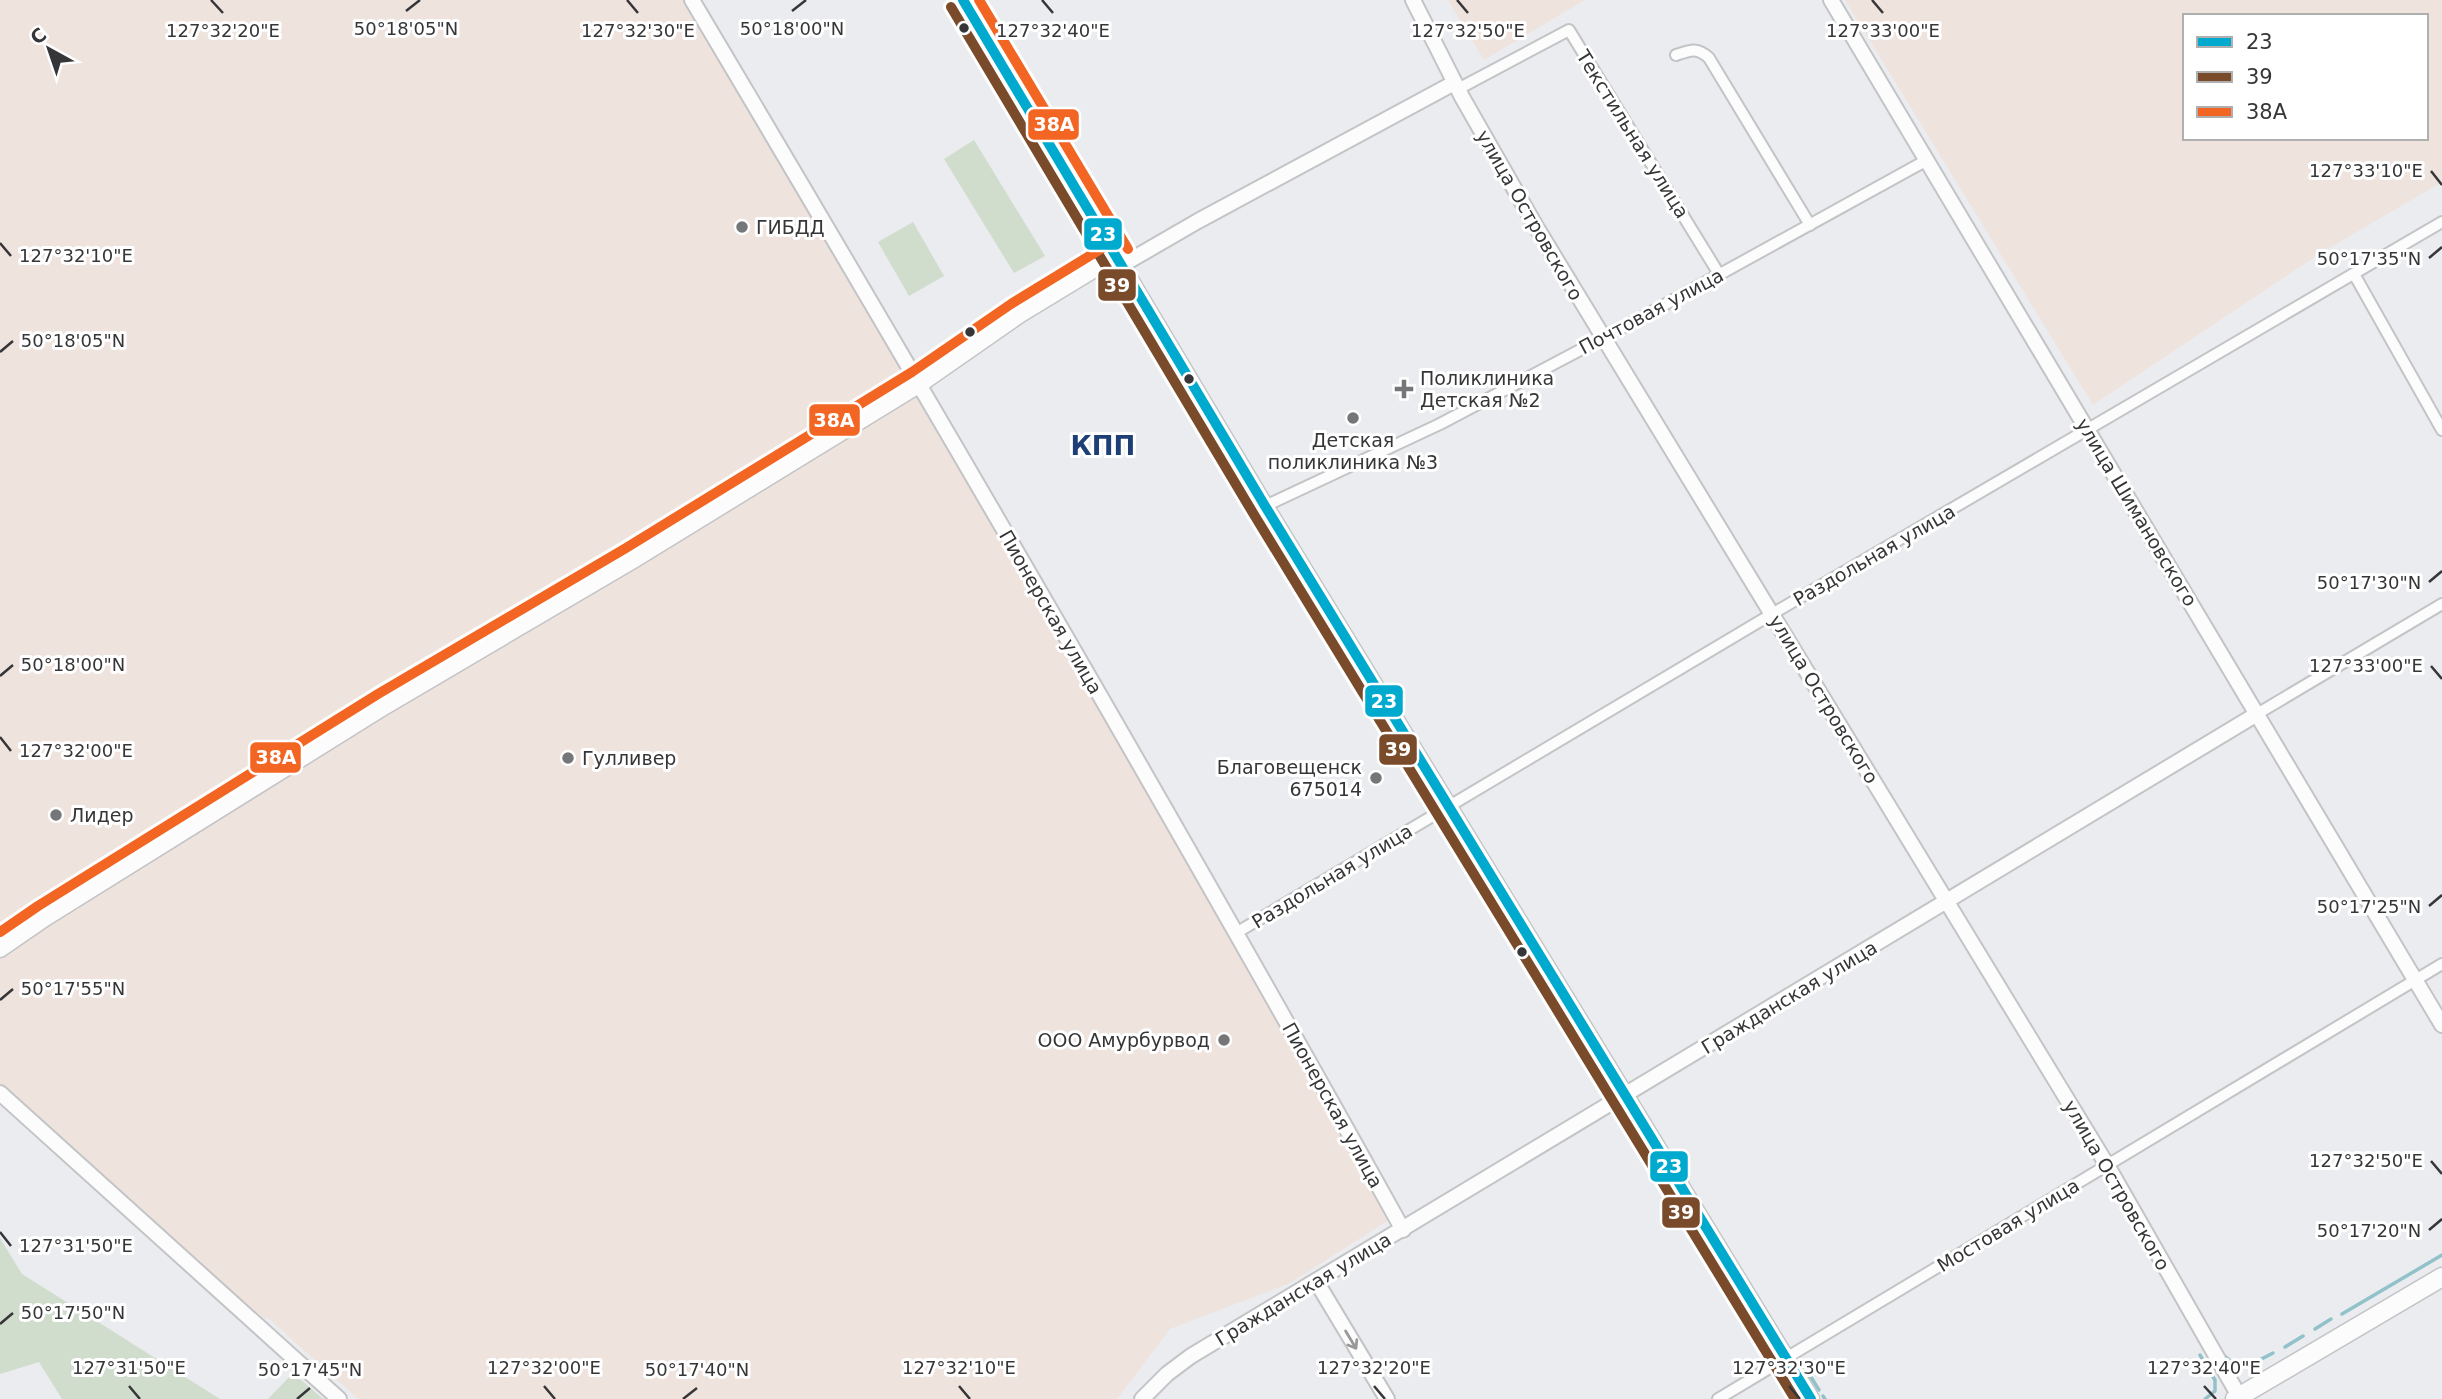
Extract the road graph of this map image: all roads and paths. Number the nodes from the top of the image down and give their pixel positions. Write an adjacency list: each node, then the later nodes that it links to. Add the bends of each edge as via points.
1 (692, 0): 14 (street, Пионерская улица)
2 (963, 0): 10 (main road)
3 (1413, 0): 6 (street, улица Островского)
4 (1831, 0): 7 (street, улица Шимановского)
5 (1676, 55): 9 (street, via 1693,49 1709,58)
6 (1456, 86): 10 (street, Текстильная улица); 11 (street, Текстильная улица, via 1569,30); 13 (street, улица Островского)
7 (1927, 160): 9 (street, Почтовая улица); 15 (street, улица Шимановского)
8 (2442, 222): 12 (street, Раздольная улица)
9 (1810, 226): 11 (street, Почтовая улица)
10 (1119, 260): 14 (main road, Текстильная улица, via 1019,316); 17 (main road)
11 (1719, 274): 13 (street, Почтовая улица)
12 (2354, 274): 15 (street, Раздольная улица); 16 (street)
13 (1603, 337): 17 (street, Почтовая улица, via 1440,424); 19 (street, улица Островского)
14 (920, 384): 23 (street, Пионерская улица); 24 (main road, Текстильная улица, via 342,732)
15 (2088, 430): 19 (street, Раздольная улица); 20 (street, улица Шимановского)
16 (2442, 430)
17 (1265, 506): 21 (main road)
18 (2442, 604): 20 (street, Гражданская улица)
19 (1772, 614): 21 (street, Раздольная улица); 22 (street, улица Островского)
20 (2257, 714): 22 (street, Гражданская улица); 26 (street, улица Шимановского)
21 (1448, 807): 23 (street, Раздольная улица); 29 (main road)
22 (1947, 902): 29 (street, Гражданская улица); 30 (street, улица Островского)
23 (1236, 933): 31 (street, Пионерская улица)
24 (0, 949)
25 (2442, 964): 26 (street, Мостовая улица)
26 (2416, 980): 27 (street, улица Шимановского); 30 (street, Мостовая улица)
27 (2442, 1025)
28 (0, 1093): 36 (street)
29 (1626, 1096): 31 (street, Гражданская улица); 34 (main road)
30 (2107, 1165): 34 (street, Мостовая улица); 35 (street, улица Островского)
31 (1403, 1230): 33 (street, Гражданская улица)
32 (2442, 1277): 35 (main road)
33 (1316, 1282): 37 (street, Гражданская улица, via 1191,1356); 38 (street, one-way to 38)
34 (1786, 1358): 39 (street, Мостовая улица); 40 (main road)
35 (2237, 1398)
36 (339, 1399)
37 (1142, 1399)
38 (1387, 1399)
39 (1718, 1399)
40 (1811, 1399)

